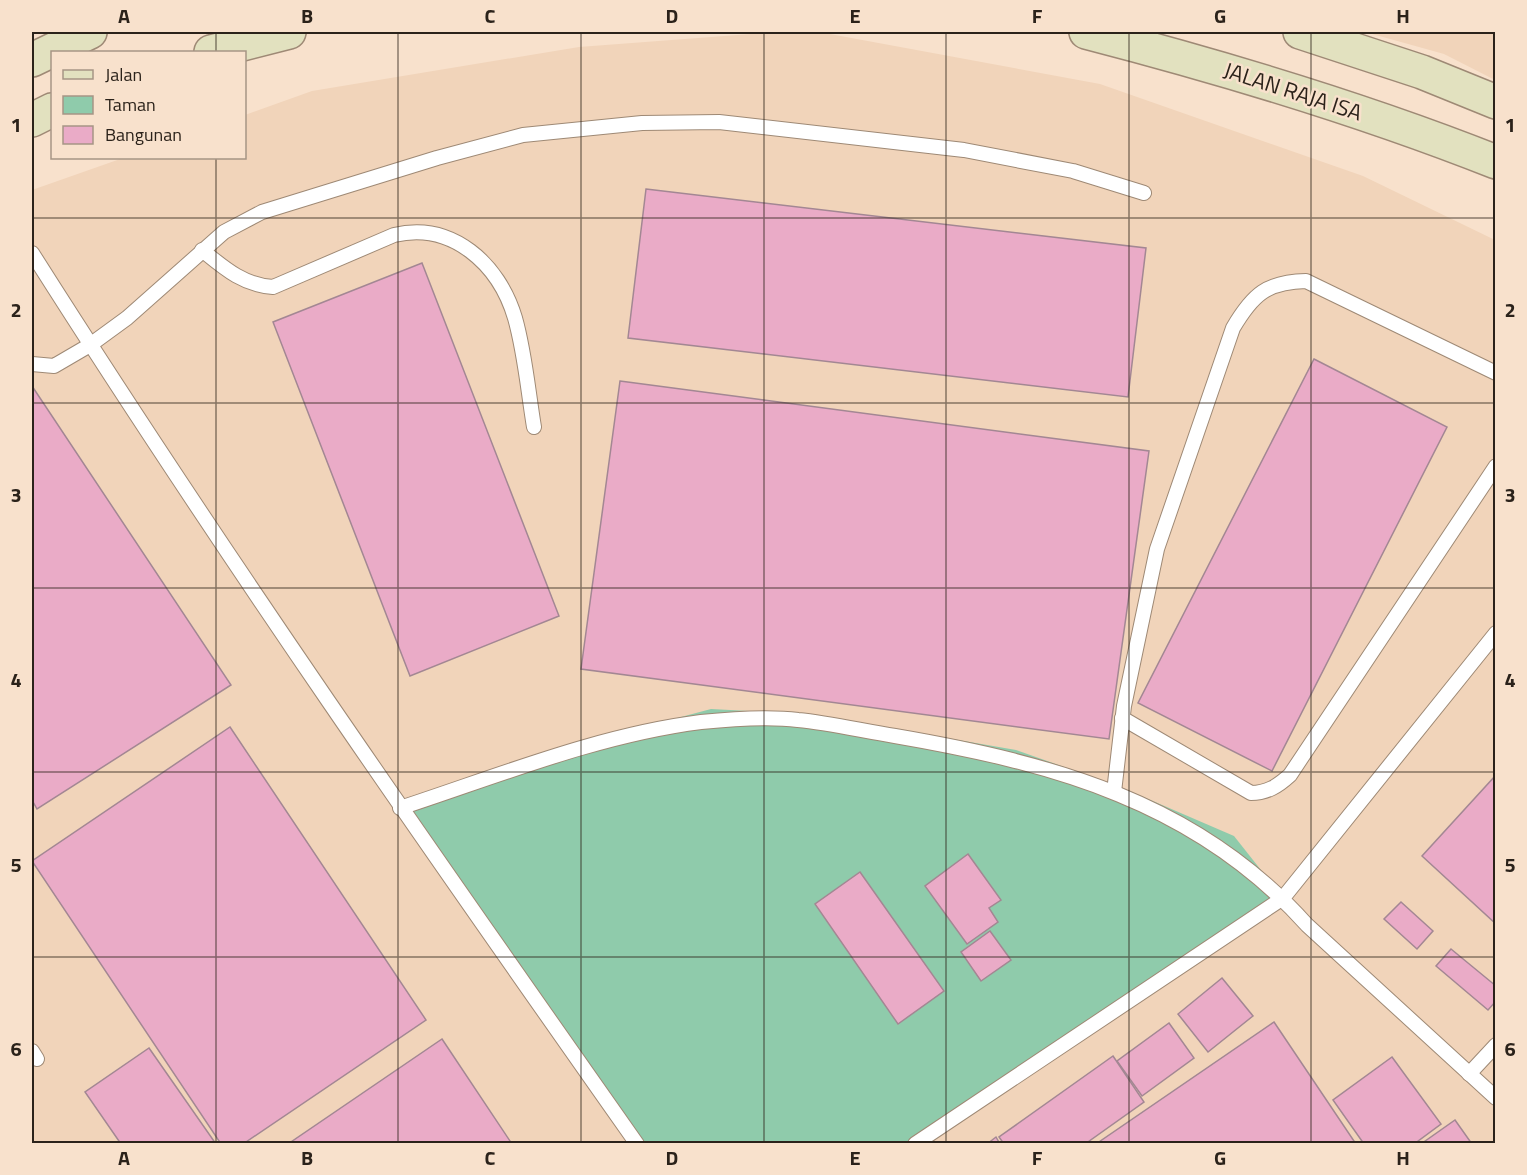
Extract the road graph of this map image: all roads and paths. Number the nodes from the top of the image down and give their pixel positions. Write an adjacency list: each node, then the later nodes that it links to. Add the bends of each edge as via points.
1 (90, 32): 6 (main road)
2 (289, 32): 5 (main road)
3 (1086, 32): 10 (main road, JALAN RAJA ISA, via 1246,75 1400,125)
4 (1300, 32): 7 (main road, via 1422,72)
5 (215, 51)
6 (32, 60)
7 (1496, 102)
8 (51, 110): 9 (main road)
9 (32, 120)
10 (1496, 162)
11 (1144, 193): 12 (lane, via 1074,171 964,150 719,122 642,123 523,135 437,158 262,212 240,221)
12 (202, 250): 14 (lane, via 127,318); 17 (lane, via 234,275 273,287 394,235 412,231 450,237 467,246 497,279 510,304)
13 (32, 253): 14 (lane)
14 (90, 345): 15 (lane, via 54,366); 22 (lane)
15 (32, 364)
16 (1496, 373): 20 (lane, via 1306,281 1281,282 1245,307 1233,328 1156,549)
17 (534, 427)
18 (1496, 465): 20 (lane, via 1290,775 1273,788 1251,793)
19 (1496, 633): 23 (lane)
20 (1122, 718): 21 (lane)
21 (1114, 792): 22 (lane, via 1050,768 975,750 776,719 701,722 622,736); 23 (lane, via 1225,850)
22 (400, 808): 27 (lane)
23 (1283, 898): 25 (lane, via 1307,925); 28 (lane)
24 (1496, 1045): 25 (lane)
25 (1470, 1074): 26 (lane)
26 (1496, 1098)
27 (637, 1143)
28 (915, 1143)

